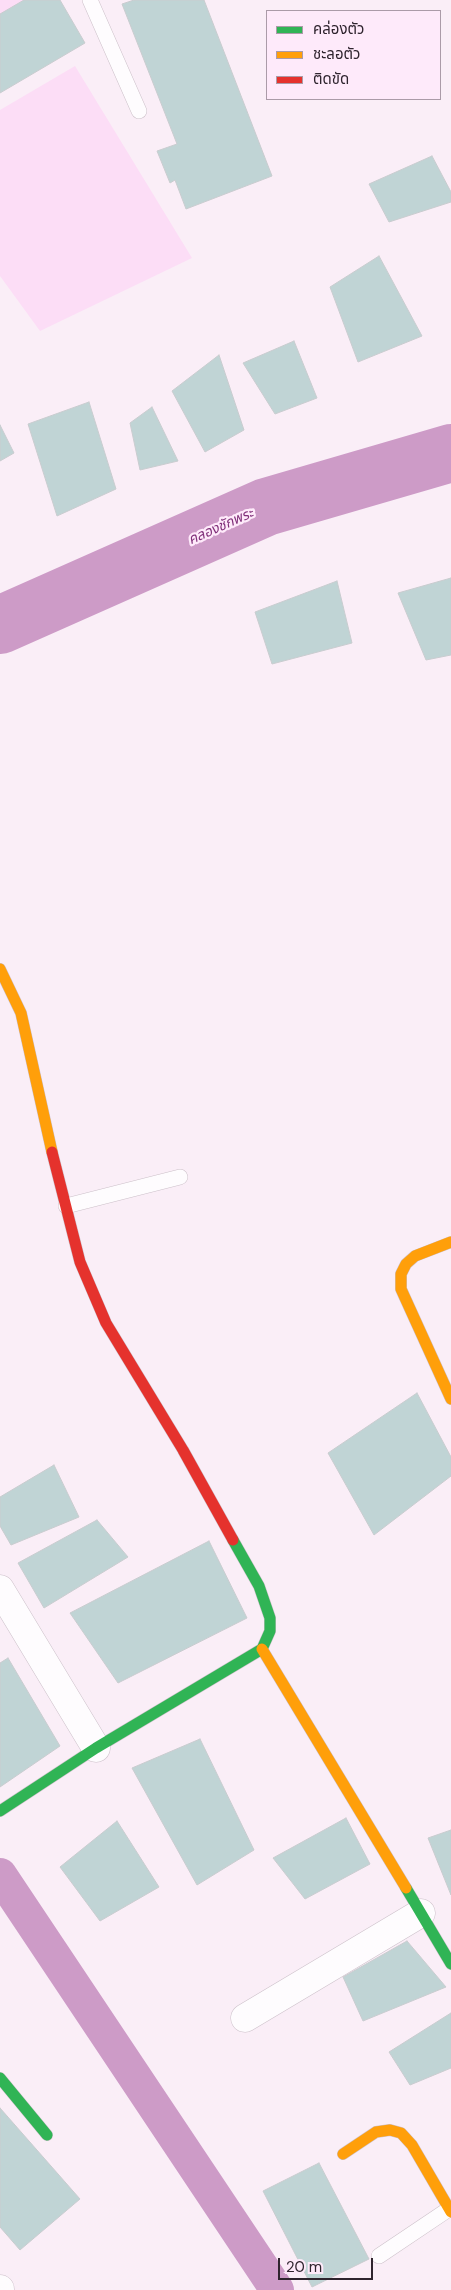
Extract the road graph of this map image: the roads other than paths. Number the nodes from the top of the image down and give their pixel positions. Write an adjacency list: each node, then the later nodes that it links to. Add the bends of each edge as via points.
1 (90, 0): 2 (lane)
2 (139, 111)
3 (0, 969): 5 (street, via 21,1012)
4 (180, 1178): 5 (lane)
5 (66, 1206): 9 (street, via 80,1262 106,1324 183,1450 259,1586 270,1618 270,1631)
6 (451, 1242): 7 (street, via 416,1256 406,1264 401,1274 401,1289)
7 (451, 1399)
8 (0, 1589): 10 (street)
9 (262, 1649): 10 (street); 12 (street)
10 (96, 1748): 11 (street)
11 (0, 1811)
12 (421, 1913): 13 (street); 14 (street)
13 (451, 1964)
14 (245, 2018)
15 (0, 2078): 16 (street)
16 (47, 2134)
17 (343, 2154): 18 (street, via 376,2132 390,2130 401,2133 412,2144)
18 (450, 2211): 19 (lane)
19 (379, 2256)

